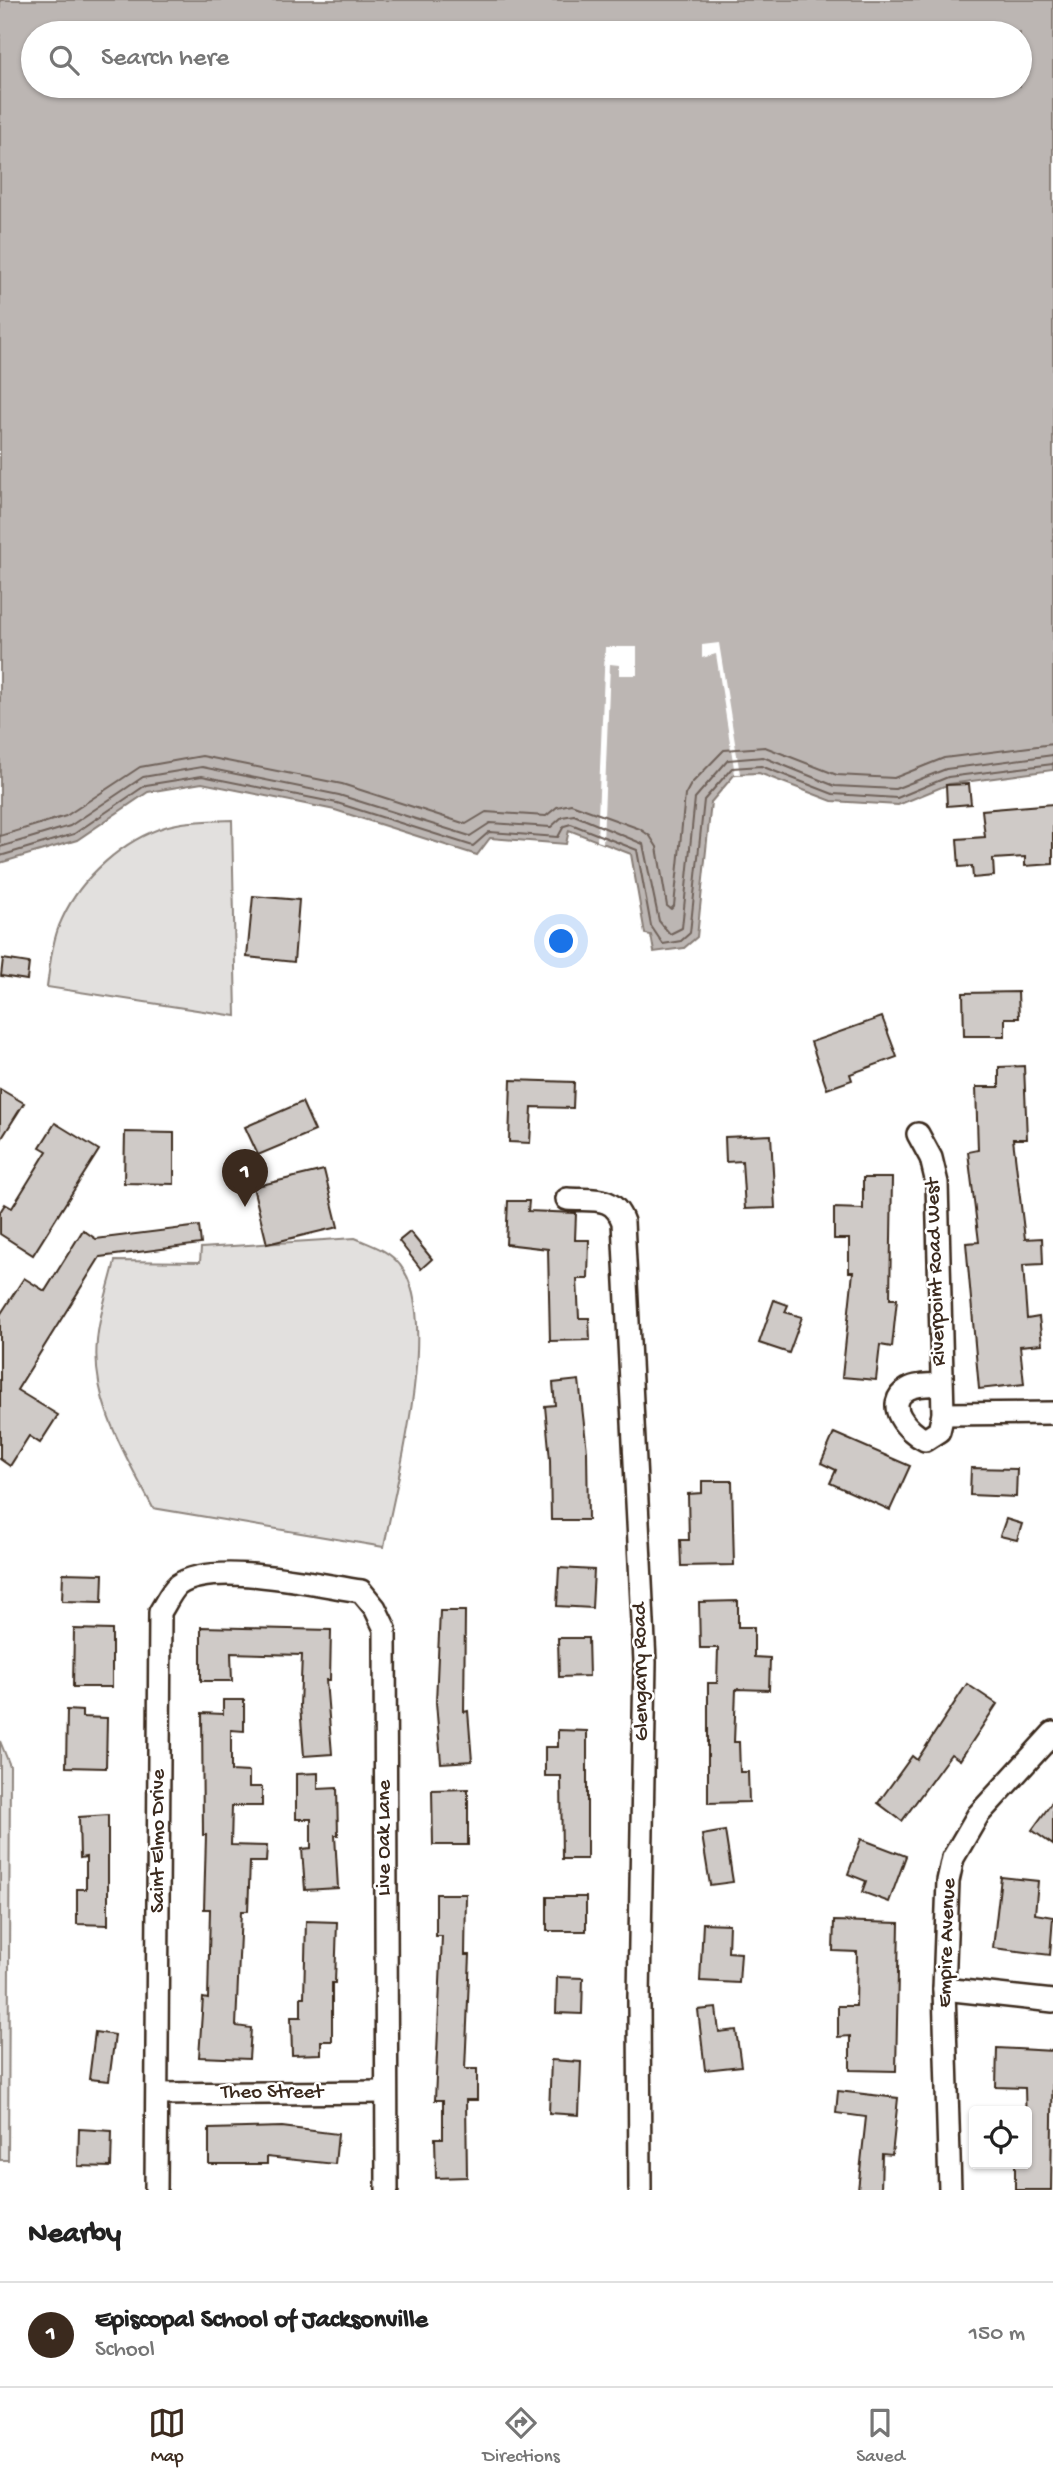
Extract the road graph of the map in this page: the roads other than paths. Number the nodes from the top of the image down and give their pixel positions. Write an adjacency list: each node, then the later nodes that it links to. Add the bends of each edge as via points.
1 (918, 1134): 3 (street, Riverpoint Road West, via 937,1184)
2 (567, 1199): 14 (street, Glengarry Road, via 610,1201 623,1222 645,1662)
3 (942, 1384): 5 (street, Riverpoint Road West); 5 (street, via 909,1388 898,1406 900,1421 911,1434 925,1440 939,1431)
4 (1053, 1413): 5 (street)
5 (943, 1414)
6 (264, 1576): 10 (street, Live Oak Lane, via 361,1591 385,1629); 11 (street, Saint Elmo Drive, via 204,1574 177,1586 160,1612)
7 (1053, 1733): 8 (street, Empire Avenue, via 978,1815 953,1858)
8 (944, 1989): 9 (street); 15 (street, Empire Avenue)
9 (1053, 2001)
10 (386, 2092): 11 (street, Theo Street); 13 (street, Live Oak Lane)
11 (158, 2094): 12 (street, Saint Elmo Drive)
12 (156, 2190)
13 (387, 2190)
14 (640, 2190)
15 (950, 2190)

